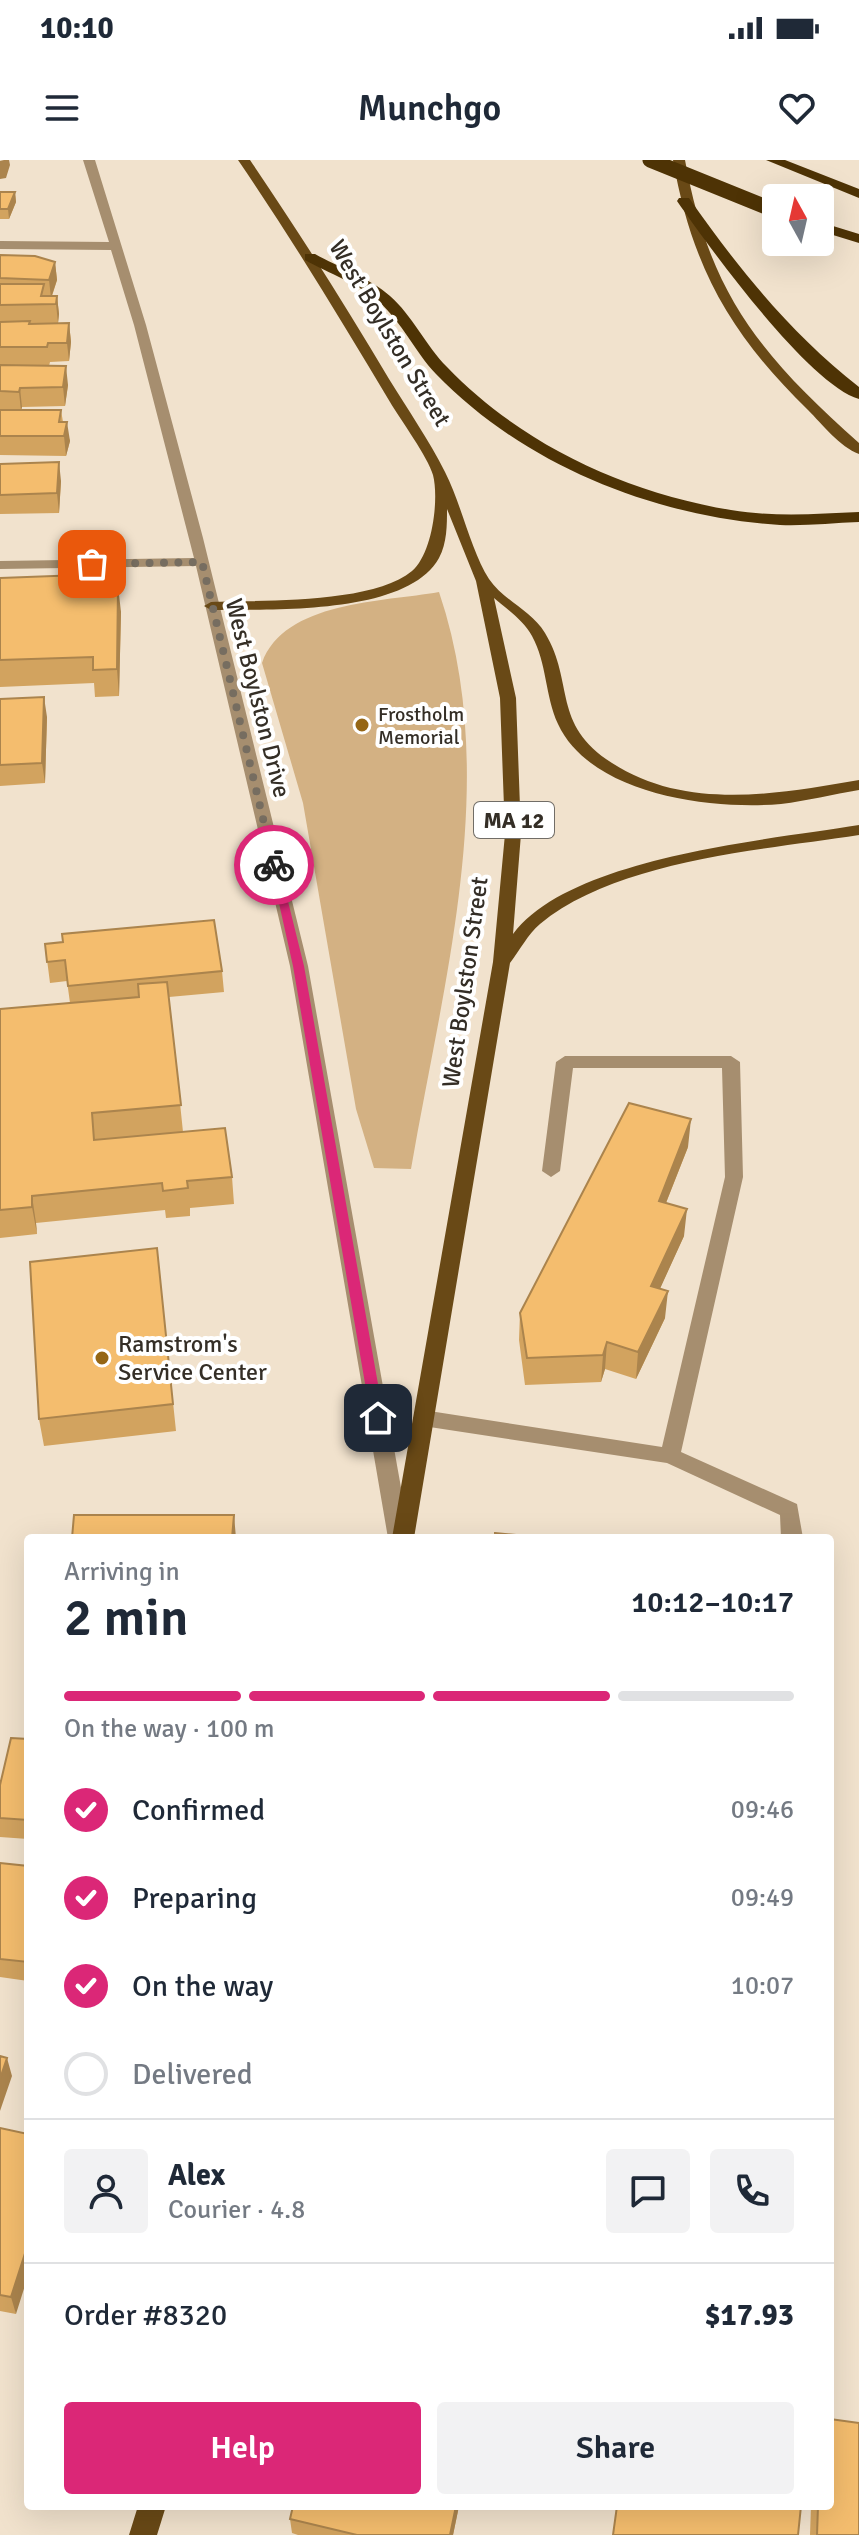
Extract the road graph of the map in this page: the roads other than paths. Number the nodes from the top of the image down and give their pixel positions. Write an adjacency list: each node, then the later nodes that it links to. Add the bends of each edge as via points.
1 (89, 160): 12 (street, West Boylston Drive)
2 (244, 160): 13 (main road, West Boylston Street / MA 12)
3 (650, 160): 8 (highway, bridge)
4 (679, 160): 7 (main road)
5 (773, 160): 6 (highway)
6 (859, 194)
7 (684, 201): 14 (highway, via 716,248 786,330); 15 (main road, via 734,320 796,392)
8 (762, 205)
9 (834, 231): 10 (highway)
10 (859, 239)
11 (0, 245): 12 (street)
12 (114, 246): 18 (street, West Boylston Drive)
13 (310, 257): 16 (main road, West Boylston Street / MA 12); 17 (highway, via 384,298 441,370 489,415 556,458 642,493 703,510 760,519)
14 (859, 394)
15 (859, 450)
16 (439, 473): 20 (main road, West Boylston Street / MA 12); 21 (main road, via 436,547 422,572 408,582 373,594)
17 (859, 517)
18 (202, 562): 19 (street); 21 (street, West Boylston Drive)
19 (0, 565)
20 (483, 581): 22 (main road, via 540,636 566,727 580,749 616,774 671,790 742,800 782,799); 24 (main road, West Boylston Street / MA 12, via 501,655 513,760 513,849)
21 (211, 606): 28 (street, West Boylston Drive, via 299,966)
22 (859, 785)
23 (859, 830): 24 (main road, via 690,860 598,885 533,920)
24 (502, 962): 26 (main road, West Boylston Street / MA 12)
25 (551, 1171): 27 (street, via 565,1062 731,1062 734,1177)
26 (423, 1418): 27 (street); 29 (main road, West Boylston Street / MA 12)
27 (670, 1456): 30 (street, via 790,1510)
28 (400, 1534)
29 (402, 1534)
30 (792, 1534)
31 (151, 2510): 32 (main road)
32 (144, 2535)

